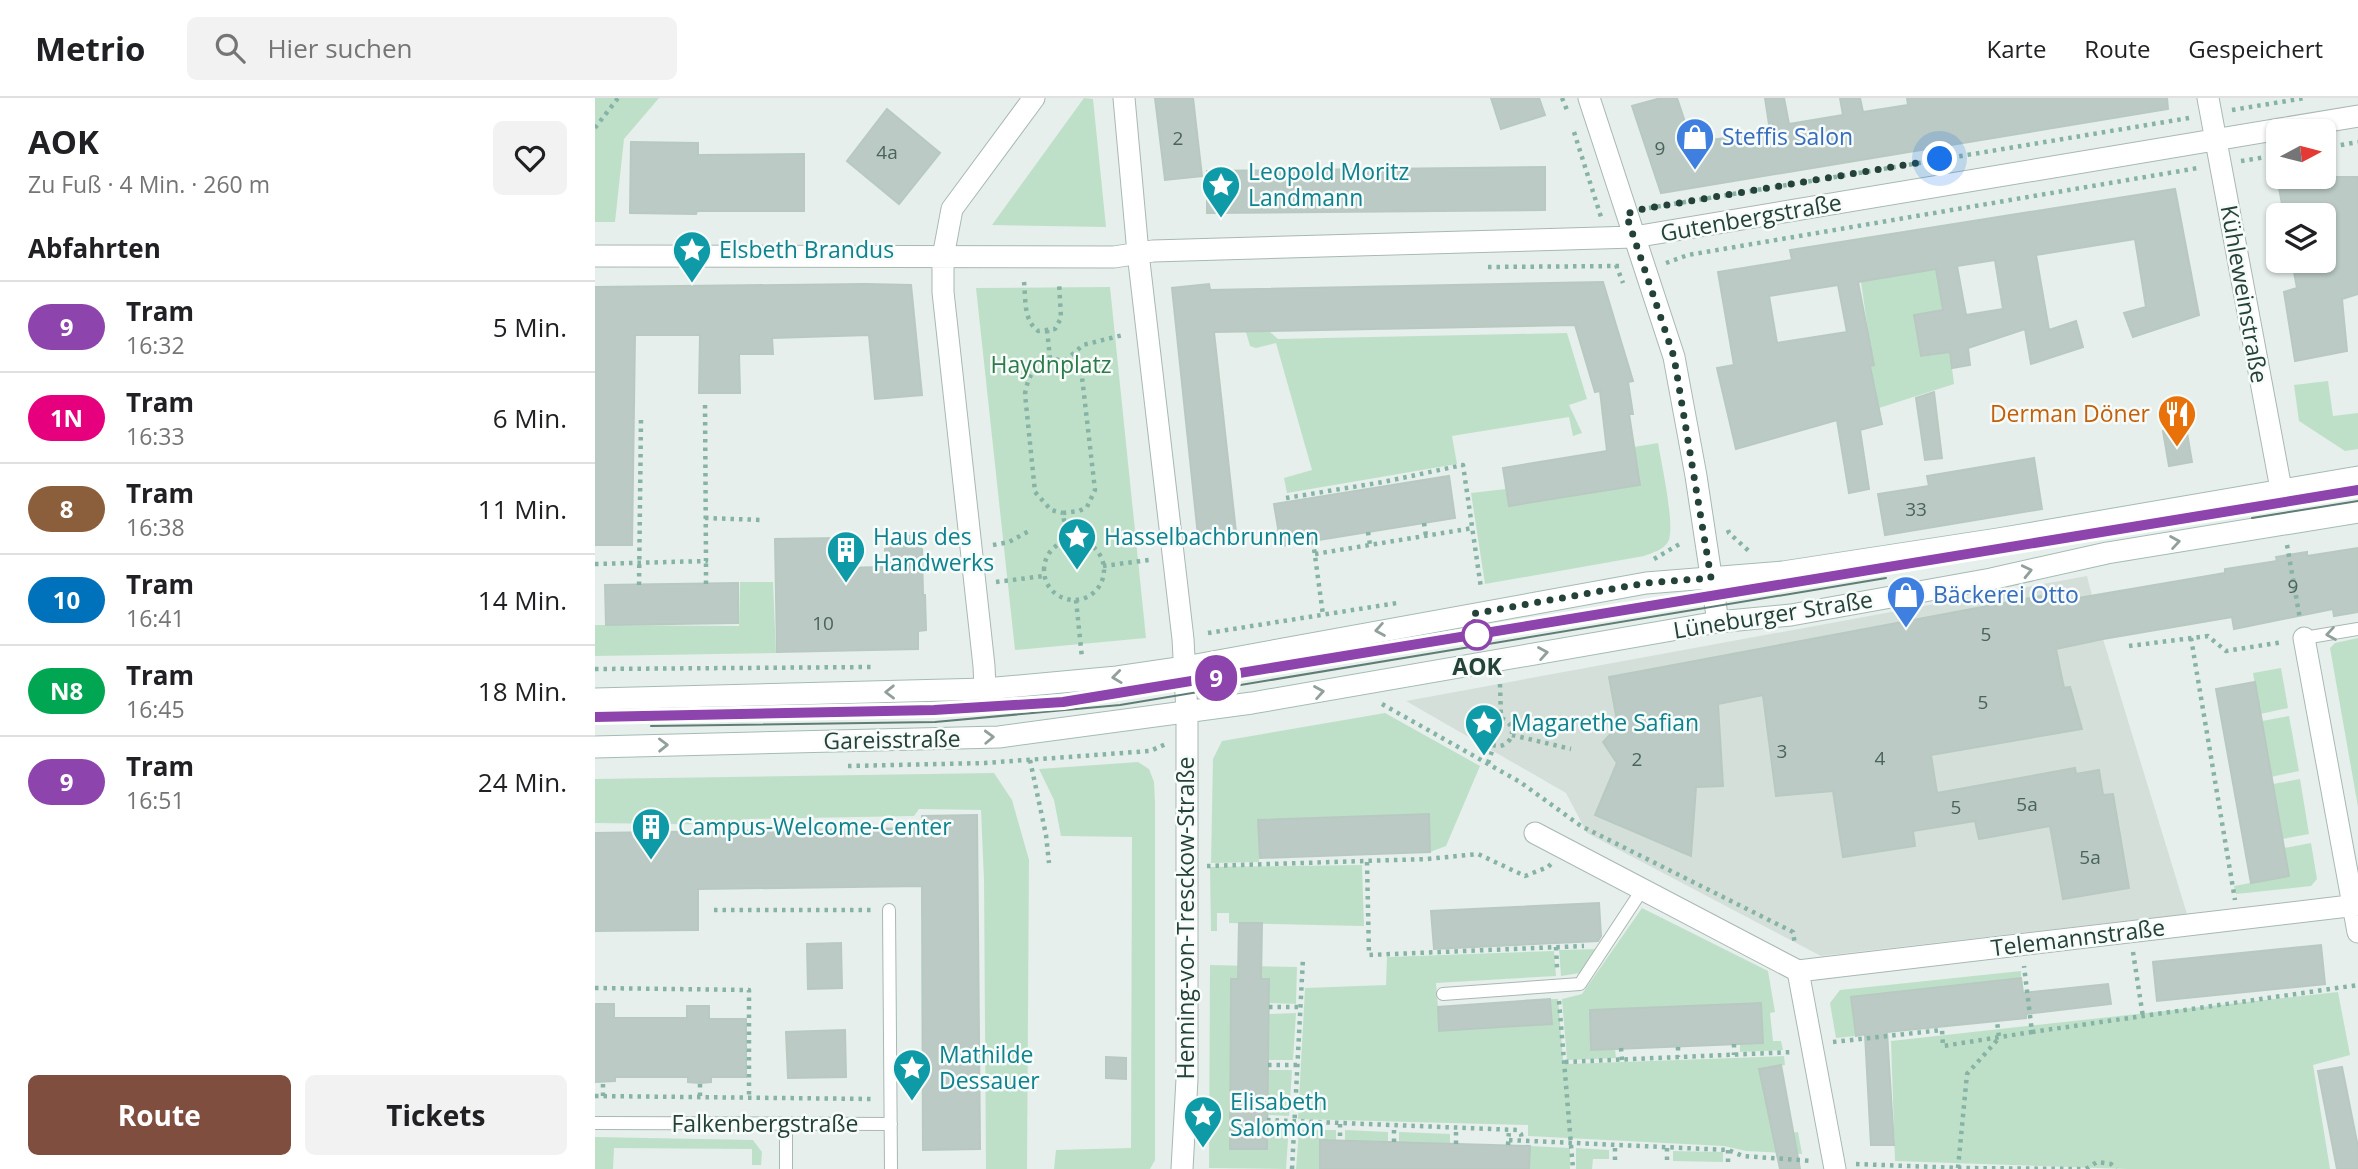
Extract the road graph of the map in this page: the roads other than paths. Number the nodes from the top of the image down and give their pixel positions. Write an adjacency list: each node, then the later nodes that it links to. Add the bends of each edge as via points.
1 (1034, 98): 10 (street, via 952,209)
2 (1124, 98): 8 (street)
3 (1589, 98): 7 (street)
4 (2209, 106): 6 (street, Kühleweinstraße)
5 (2358, 117): 6 (street, Gutenbergstraße)
6 (2215, 140): 7 (street, Gutenbergstraße); 12 (street, Kühleweinstraße)
7 (1634, 237): 8 (street, Gutenbergstraße); 14 (street, via 1674,357)
8 (1138, 253): 10 (street, Gutenbergstraße, via 1114,257); 18 (street)
9 (595, 256): 10 (street, Gutenbergstraße)
10 (943, 257): 19 (street)
11 (2358, 477): 12 (street, Lüneburger Straße)
12 (2281, 489): 14 (street, Lüneburger Straße, via 1998,539 1783,572)
13 (2358, 512): 15 (street, Lüneburger Straße, one-way to 13, via 1791,615 2107,553)
14 (1711, 578): 15 (street); 18 (street, Lüneburger Straße, one-way to 18, via 1646,583)
15 (1718, 622): 21 (street, Lüneburger Straße, one-way to 15)
16 (2358, 629): 17 (lane, one-way to 17)
17 (2304, 638): 25 (street)
18 (1185, 667): 19 (street, one-way to 19); 21 (street, Henning-von-Tresckow-Straße)
19 (985, 689): 20 (street, one-way to 20)
20 (595, 699)
21 (1187, 713): 22 (street, Gareisstraße, one-way to 21, via 999,737); 35 (street, Henning-von-Tresckow-Straße, via 1187,1079)
22 (595, 747)
23 (1535, 833): 24 (street)
24 (1642, 890): 28 (street); 29 (lane, via 1580,984)
25 (2355, 906): 27 (street); 28 (street, Telemannstraße)
26 (889, 910): 32 (lane)
27 (2358, 932)
28 (1798, 971): 36 (street)
29 (1443, 994)
30 (595, 1122): 31 (lane, Falkenbergstraße)
31 (786, 1124): 32 (lane, Falkenbergstraße); 33 (lane)
32 (891, 1125): 34 (lane, Falkenbergstraße)
33 (786, 1169)
34 (891, 1169)
35 (1182, 1169)
36 (1835, 1169)

